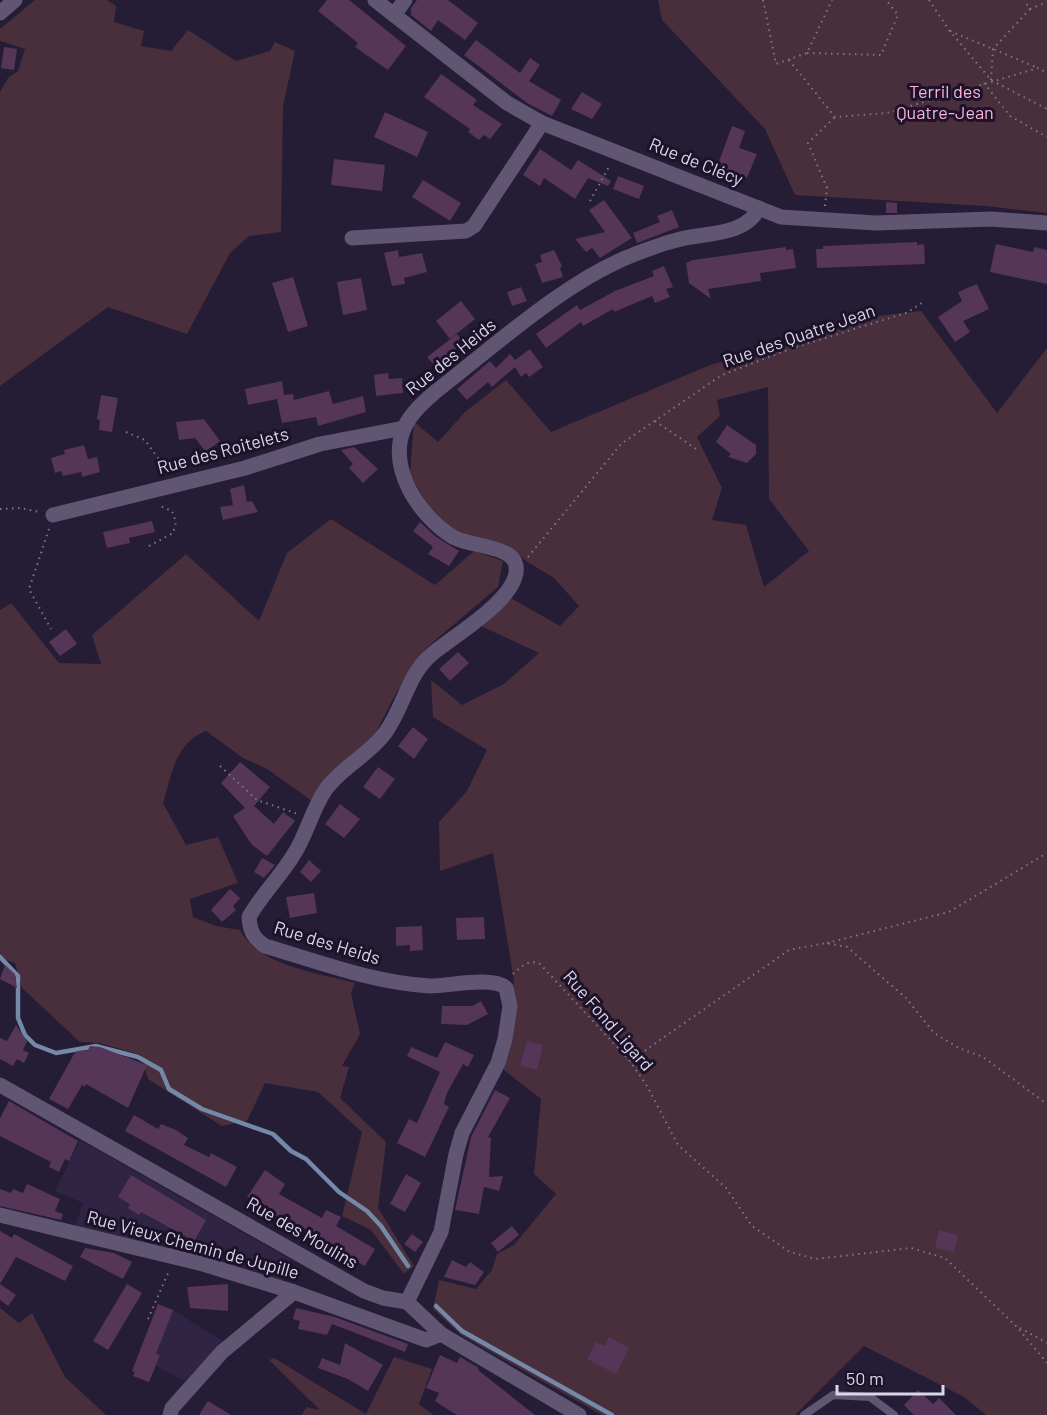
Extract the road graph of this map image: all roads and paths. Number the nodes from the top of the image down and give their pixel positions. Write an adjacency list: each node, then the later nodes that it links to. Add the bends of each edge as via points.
1 (15, 0): 11 (street)
2 (375, 0): 12 (street, Rue de Clécy)
3 (405, 0): 12 (street)
4 (763, 0): 16 (path, via 776,64)
5 (832, 0): 15 (path)
6 (886, 0): 15 (path, via 898,15 881,55)
7 (929, 0): 13 (path)
8 (1024, 0): 10 (path)
9 (1047, 2): 10 (path)
10 (1030, 9): 14 (path)
11 (0, 13)
12 (394, 15): 23 (street, Rue de Clécy, via 507,103)
13 (949, 30): 14 (path); 19 (path)
14 (993, 49): 17 (path); 19 (path)
15 (807, 53): 16 (path)
16 (789, 60): 22 (path)
17 (1038, 68): 18 (path); 19 (path)
18 (1047, 73)
19 (992, 80): 20 (path); 21 (path)
20 (984, 83): 22 (path, via 887,113); 24 (path, via 1011,117)
21 (1047, 109)
22 (835, 117): 28 (path, via 808,143 827,188)
23 (542, 123): 25 (street, Rue de Clécy); 30 (street, via 474,226 466,231)
24 (1047, 137)
25 (617, 152): 26 (path); 27 (street, Rue de Clécy)
26 (590, 201)
27 (759, 208): 28 (street, Rue de Clécy, via 781,217); 33 (street, Rue des Heids, via 754,218 740,227 678,239 599,270 435,392)
28 (824, 221): 29 (street, Rue de Clécy, via 1012,219)
29 (1047, 223)
30 (352, 238)
31 (924, 301): 32 (path, Rue des Quatre Jean, via 906,313 793,348 723,375)
32 (655, 421): 35 (path); 41 (path, Rue des Quatre Jean, via 621,444 531,555)
33 (404, 428): 36 (street, Rue des Roitelets, via 320,444); 41 (street, Rue des Heids, via 400,457 404,478 415,500 453,537 471,545 503,550)
34 (126, 432): 36 (path, via 145,440)
35 (699, 451)
36 (177, 484): 39 (street, Rue des Roitelets)
37 (150, 506): 40 (path, via 160,505 172,512 176,522 173,533)
38 (0, 509): 39 (path)
39 (53, 514): 42 (path, via 28,589)
40 (149, 546)
41 (516, 565): 44 (street, Rue des Heids, via 516,575 495,604 474,625 429,656 417,671 386,732 327,788)
42 (51, 629)
43 (220, 766): 44 (path, via 257,800 290,809)
44 (310, 820): 47 (street, Rue des Heids, via 295,854 249,917 255,940 400,984)
45 (1047, 853): 46 (path, via 949,912)
46 (826, 943): 48 (path, via 789,950); 50 (path, via 847,948 906,998 933,1033 983,1057)
47 (502, 984): 48 (path, Rue Fond Ligard, via 524,964 540,964); 54 (street, via 510,996 510,1006 498,1063 462,1133 441,1232)
48 (630, 1061): 56 (path, Rue Fond Ligard, via 678,1145 726,1188 752,1226 780,1246 816,1259 911,1248 945,1258)
49 (0, 1085): 54 (street, Rue des Moulins, via 364,1291 383,1299)
50 (1047, 1104)
51 (0, 1215): 52 (street, Rue Vieux Chemin de Jupille)
52 (175, 1258): 53 (street, Rue Vieux Chemin de Jupille); 55 (path)
53 (294, 1292): 57 (street, Rue Vieux Chemin de Jupille, via 426,1340); 60 (street, via 222,1352)
54 (407, 1302): 57 (street)
55 (148, 1319)
56 (1017, 1327): 58 (path); 59 (path, Rue Fond Ligard)
57 (441, 1334): 61 (street)
58 (1047, 1343)
59 (1047, 1363)
60 (170, 1415)
61 (579, 1415)
62 (804, 1415): 63 (lane, via 834,1395 870,1397)
63 (894, 1415)

